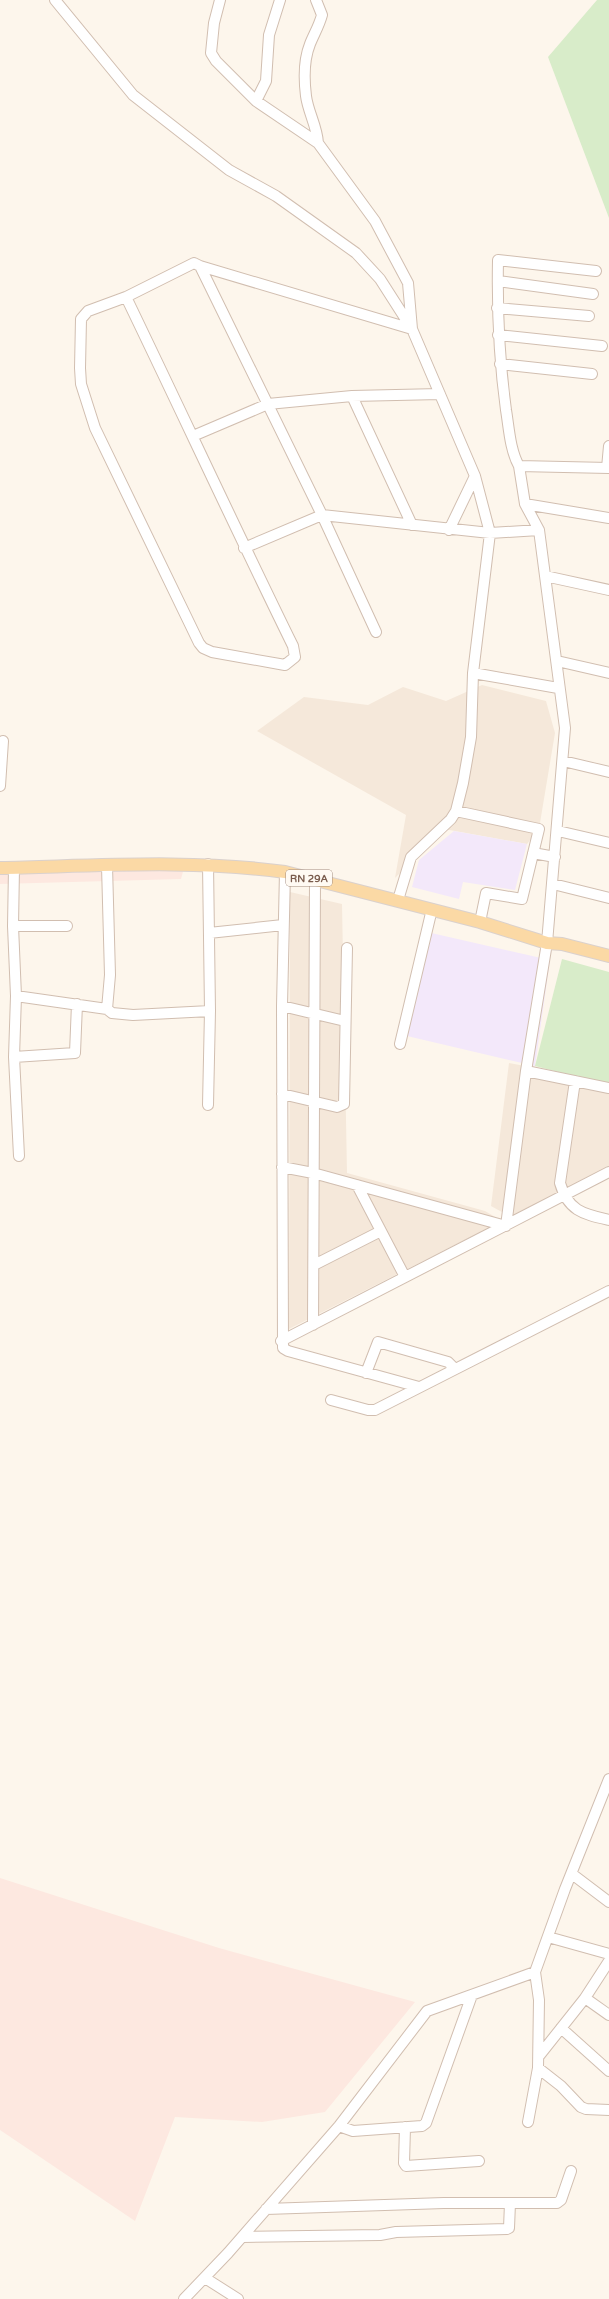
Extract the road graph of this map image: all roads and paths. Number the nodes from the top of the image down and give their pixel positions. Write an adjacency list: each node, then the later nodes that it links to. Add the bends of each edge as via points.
1 (55, 0): 14 (street, via 133,95 229,170 276,196 356,253 380,279)
2 (220, 0): 5 (street, via 214,23 212,53 216,61)
3 (280, 0): 5 (street, via 269,35 266,81)
4 (316, 0): 6 (street, via 322,15 310,45 306,67 306,97 318,130)
5 (256, 101): 6 (street)
6 (318, 143): 14 (street, via 375,220 408,283)
7 (200, 266): 11 (street, via 191,264); 14 (street); 21 (street)
8 (596, 271): 9 (street, via 498,260)
9 (498, 281): 10 (street); 12 (street)
10 (592, 294)
11 (126, 297): 22 (street); 34 (street, via 88,311 81,319 81,384 95,428 199,643 212,652 285,666 294,657 293,646)
12 (497, 308): 13 (street); 15 (street)
13 (589, 316)
14 (412, 329): 19 (street)
15 (498, 335): 16 (street); 17 (street)
16 (602, 346)
17 (500, 364): 18 (street); 24 (street, via 509,426)
18 (592, 374)
19 (440, 394): 20 (street); 26 (street)
20 (352, 396): 21 (street); 30 (street)
21 (268, 404): 22 (street); 28 (street)
22 (194, 436): 34 (street)
23 (609, 446): 25 (street)
24 (519, 466): 25 (street); 27 (street)
25 (608, 468)
26 (475, 476): 31 (street); 33 (street)
27 (525, 504): 29 (street); 32 (street)
28 (322, 515): 30 (street); 34 (street); 37 (street)
29 (609, 518)
30 (412, 525): 31 (street)
31 (449, 530): 33 (street)
32 (539, 530): 33 (street); 35 (street)
33 (490, 533): 39 (street)
34 (244, 548)
35 (545, 576): 36 (street); 38 (street)
36 (609, 590)
37 (376, 632)
38 (557, 662): 40 (street); 41 (street)
39 (473, 673): 41 (street); 46 (street, via 471,737)
40 (609, 673)
41 (558, 688): 43 (street, via 565,728)
42 (3, 740): 45 (street)
43 (563, 761): 44 (street); 47 (street)
44 (609, 772)
45 (0, 786)
46 (456, 811): 49 (street, via 539,829); 59 (street, via 411,857)
47 (558, 831): 48 (street); 50 (street)
48 (609, 843)
49 (533, 853): 50 (street); 61 (street, via 522,899 486,893)
50 (555, 858): 57 (street)
51 (208, 864): 52 (main road, RN 29A); 55 (main road, RN 29A); 65 (street)
52 (107, 866): 54 (main road, RN 29A); 72 (street, via 110,975)
53 (0, 868): 54 (main road, RN 29A)
54 (14, 868): 63 (street)
55 (285, 872): 56 (main road, RN 29A); 62 (street)
56 (315, 880): 59 (main road, RN 29A); 74 (street)
57 (553, 884): 58 (street); 66 (street)
58 (609, 898)
59 (398, 900): 60 (main road, RN 29A)
60 (432, 909): 61 (main road, RN 29A); 76 (street)
61 (480, 922): 66 (main road, RN 29A)
62 (283, 925): 65 (street); 71 (street)
63 (13, 926): 64 (street); 69 (street)
64 (67, 926)
65 (209, 933): 73 (street)
66 (547, 943): 68 (main road, RN 29A, via 562,944); 78 (street)
67 (347, 948): 75 (street)
68 (609, 956)
69 (16, 996): 70 (street); 77 (street)
70 (77, 1004): 72 (street); 77 (street, via 75,1054)
71 (282, 1006): 74 (street); 81 (street)
72 (107, 1009): 73 (street, via 112,1014 133,1015)
73 (210, 1011): 83 (street)
74 (315, 1013): 75 (street); 82 (street)
75 (346, 1021): 82 (street, via 344,1104 337,1107)
76 (400, 1044)
77 (14, 1057): 84 (street)
78 (526, 1071): 79 (street); 91 (street)
79 (575, 1081): 80 (street); 89 (street, via 560,1183)
80 (609, 1088)
81 (282, 1094): 82 (street); 85 (street)
82 (315, 1101): 87 (street)
83 (208, 1105)
84 (19, 1156)
85 (282, 1167): 87 (street); 97 (street)
86 (609, 1172): 89 (street)
87 (313, 1173): 88 (street); 93 (street)
88 (357, 1186): 91 (street); 92 (street)
89 (564, 1196): 90 (street, via 576,1210); 91 (street)
90 (609, 1220)
91 (506, 1226): 94 (street)
92 (381, 1231): 93 (street); 94 (street)
93 (314, 1265): 96 (street)
94 (405, 1277): 96 (street)
95 (609, 1291): 98 (street)
96 (313, 1324): 97 (street)
97 (281, 1341): 99 (street, via 283,1348 288,1351)
98 (455, 1369): 99 (street, via 448,1362 378,1342); 100 (street)
99 (366, 1373): 100 (street)
100 (419, 1387): 101 (street, via 375,1410)
101 (332, 1400)
102 (609, 1779): 103 (street)
103 (572, 1874): 104 (street); 105 (street)
104 (609, 1902)
105 (548, 1937): 106 (street); 108 (street)
106 (609, 1954)
107 (609, 1961): 110 (street)
108 (535, 1972): 109 (street); 113 (street, via 539,2000)
109 (472, 1995): 118 (street, via 427,2011); 119 (street, via 429,2117 422,2126)
110 (585, 1998): 111 (street); 112 (street)
111 (609, 2015)
112 (561, 2028): 113 (street); 115 (street)
113 (539, 2056): 114 (street)
114 (538, 2068): 116 (street, via 562,2086 582,2107); 117 (street)
115 (609, 2071)
116 (609, 2110)
117 (528, 2122)
118 (339, 2126): 119 (street, via 348,2131); 123 (street)
119 (405, 2127): 120 (street, via 406,2166)
120 (479, 2161)
121 (572, 2171): 122 (street, via 560,2202)
122 (510, 2203): 123 (street); 124 (street, via 507,2229 396,2232 380,2235)
123 (266, 2209): 124 (street)
124 (243, 2237): 125 (street)
125 (205, 2278): 126 (street); 127 (street)
126 (184, 2299)
127 (238, 2299)

